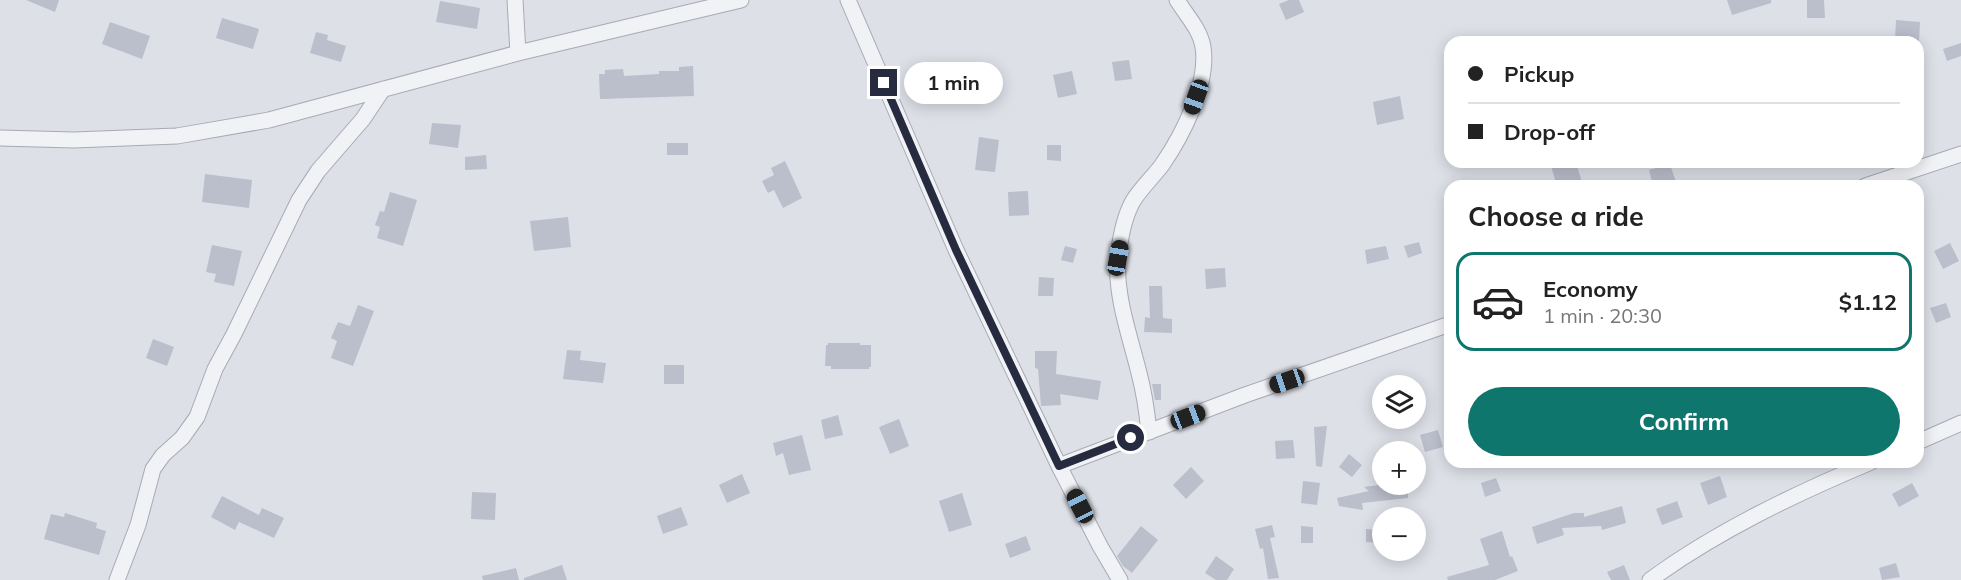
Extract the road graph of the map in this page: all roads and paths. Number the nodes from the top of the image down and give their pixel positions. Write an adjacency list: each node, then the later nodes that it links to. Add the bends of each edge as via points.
1 (515, 0): 5 (street)
2 (741, 0): 5 (street)
3 (848, 0): 16 (street, via 956,250)
4 (1177, 0): 14 (street, via 1196,27 1203,46 1203,68 1184,130 1133,201 1118,258 1118,284)
5 (518, 52): 6 (street)
6 (383, 89): 7 (street, via 269,120 177,136); 18 (street, via 299,200 215,369 197,417 153,469 138,525)
7 (0, 138)
8 (1961, 154): 9 (street)
9 (1924, 166)
10 (1919, 168): 11 (street)
11 (1883, 180)
12 (1444, 326): 14 (street)
13 (1961, 423): 15 (street)
14 (1149, 432): 16 (street)
15 (1924, 439)
16 (1059, 466): 19 (street)
17 (1857, 468): 20 (street, via 1745,521)
18 (117, 580)
19 (1120, 580)
20 (1650, 580)

